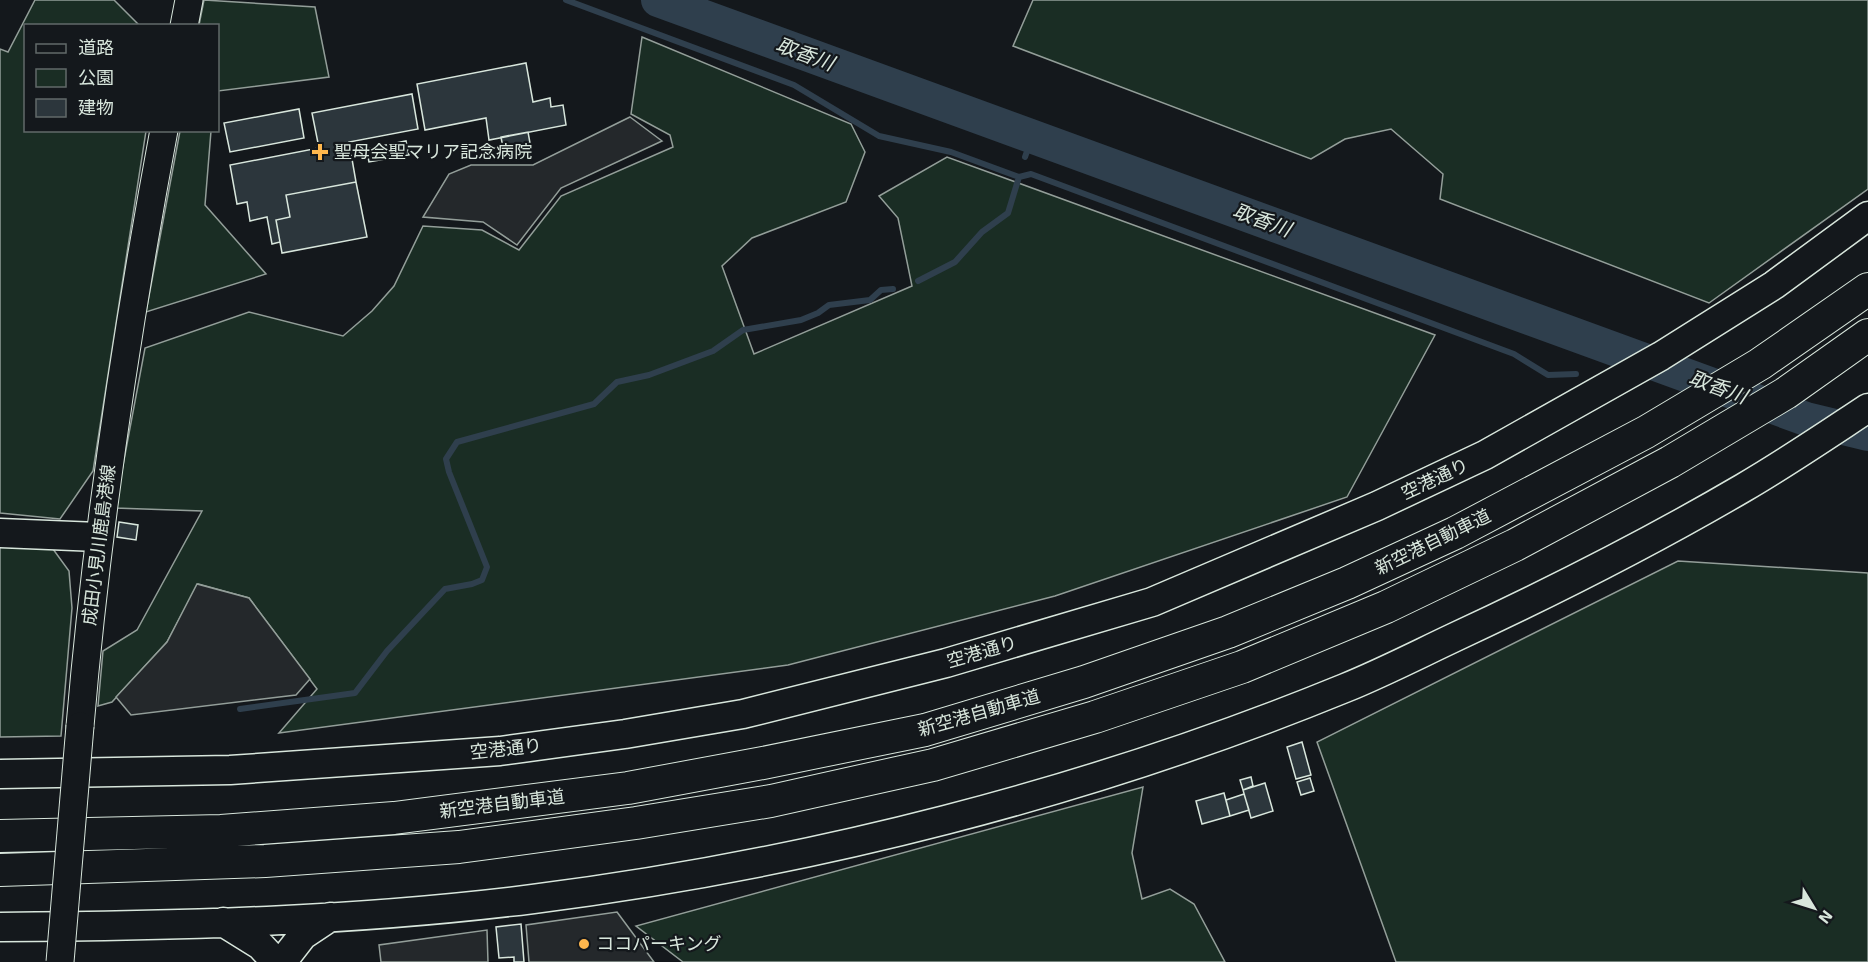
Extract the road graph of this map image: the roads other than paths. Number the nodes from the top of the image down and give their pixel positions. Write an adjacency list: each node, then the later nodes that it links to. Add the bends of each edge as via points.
1 (164, 132): 7 (main road, 成田小見川鹿島港線, via 128,329)
2 (1868, 216): 8 (highway, 空港通り, via 1774,285 1661,356 1485,455 1377,506 1152,602 946,663 743,714 625,734 500,751 230,770)
3 (1864, 292): 9 (highway, 新空港自動車道, via 1760,364 1646,432 1455,533 1228,632 1084,682 925,730 627,788 394,818 221,831)
4 (1868, 334): 10 (highway, 新空港自動車道, via 1786,393 1680,457 1515,545 1386,607 1274,654 1107,714 933,765 771,801 459,847 265,861)
5 (1868, 408): 11 (highway, via 1747,486 1603,566 1349,687 1210,740 1011,803 796,855 534,899)
6 (0, 533): 7 (highway)
7 (98, 537): 14 (main road, 成田小見川鹿島港線, bridge)
8 (0, 774)
9 (0, 836)
10 (0, 870)
11 (330, 917): 12 (highway); 16 (highway, via 303,935)
12 (223, 922): 13 (highway); 15 (highway, via 260,945)
13 (0, 927)
14 (60, 962)
15 (276, 962)
16 (282, 962)

